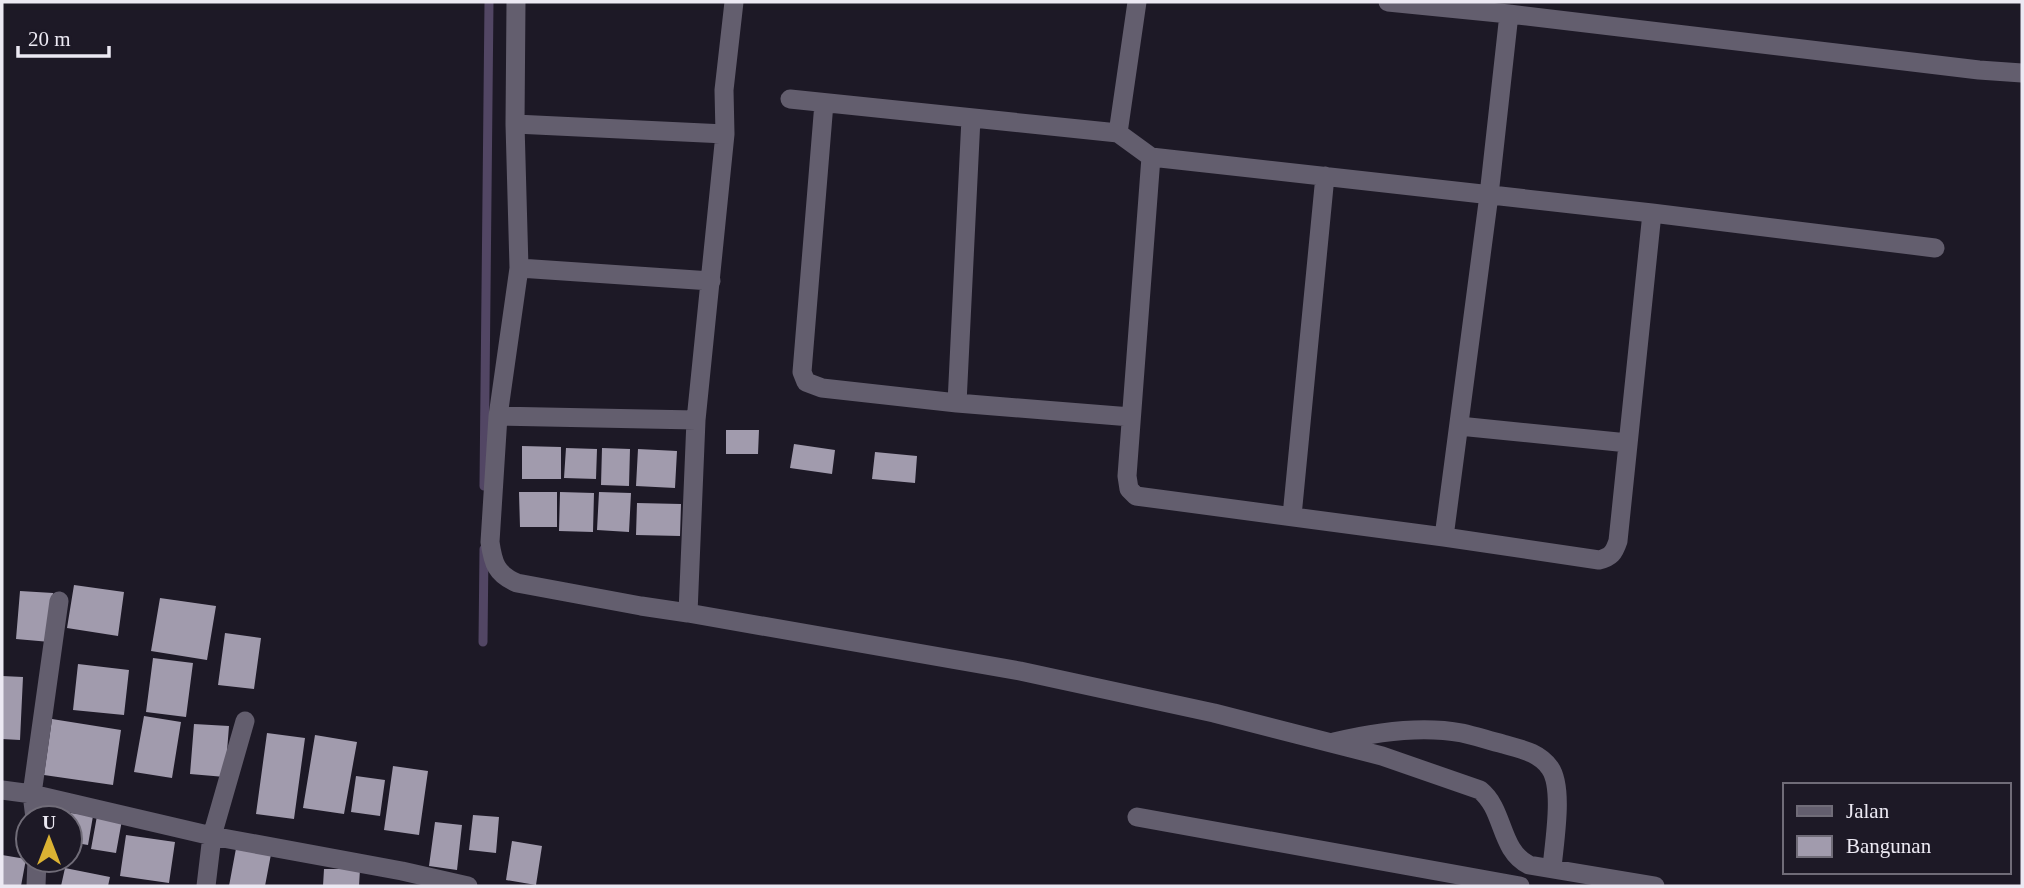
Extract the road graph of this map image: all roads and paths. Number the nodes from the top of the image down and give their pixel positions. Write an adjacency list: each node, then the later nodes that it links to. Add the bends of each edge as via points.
1 (516, 2): 11 (street)
2 (734, 2): 13 (street, via 724,90)
3 (1137, 2): 12 (street)
4 (1388, 2): 5 (street)
5 (1455, 5): 6 (street)
6 (1509, 14): 7 (street); 16 (street)
7 (2022, 73)
8 (789, 99): 9 (street)
9 (824, 103): 10 (street); 21 (street, via 802,372 806,382 822,388)
10 (971, 118): 12 (street); 21 (street)
11 (515, 124): 13 (street); 19 (street)
12 (1118, 133): 14 (street)
13 (725, 134): 20 (street)
14 (1151, 157): 15 (street); 23 (street)
15 (1325, 176): 16 (street); 27 (street)
16 (1489, 195): 17 (street); 25 (street)
17 (1652, 213): 18 (street); 26 (street)
18 (1935, 248)
19 (519, 268): 20 (street); 22 (street)
20 (711, 281): 24 (street)
21 (957, 403): 23 (street)
22 (498, 416): 24 (street); 30 (street, via 490,542 492,559 506,578)
23 (1130, 417): 27 (street, via 1126,476 1136,496)
24 (696, 420): 30 (street)
25 (1459, 426): 26 (street); 28 (street)
26 (1628, 443): 28 (street, via 1618,541 1609,558)
27 (1292, 516): 28 (street)
28 (1444, 537)
29 (59, 601): 34 (street)
30 (688, 612): 32 (street, via 1020,671)
31 (245, 721): 37 (street)
32 (1330, 743): 38 (street, via 1480,790 1494,808 1516,856); 38 (street, via 1374,732 1460,733 1541,758 1551,768 1558,795)
33 (2, 790): 34 (street)
34 (32, 794): 35 (street); 37 (street)
35 (33, 804)
36 (1137, 817): 41 (street)
37 (212, 836): 39 (street); 40 (street)
38 (1552, 868): 42 (street)
39 (206, 886)
40 (468, 886)
41 (1520, 886)
42 (1655, 886)

